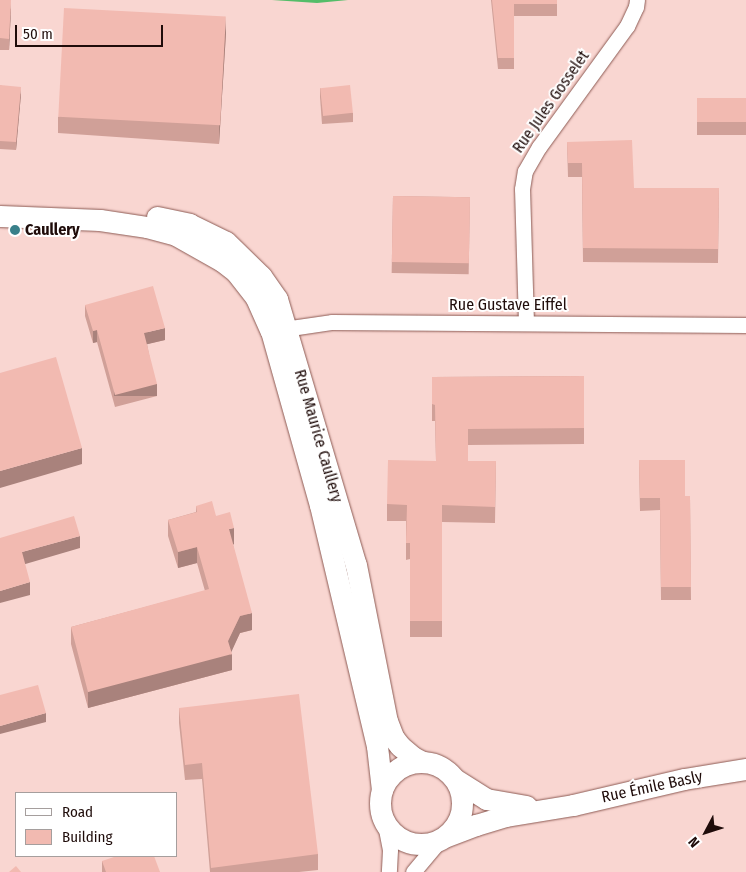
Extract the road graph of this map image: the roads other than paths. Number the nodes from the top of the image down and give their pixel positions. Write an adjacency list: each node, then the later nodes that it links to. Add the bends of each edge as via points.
1 (637, 0): 3 (street, Rue Jules Gosselet, via 627,26 525,171 522,189)
2 (0, 216): 5 (street, Rue Maurice Caullery, via 100,220 146,216 189,224 214,235 238,252 261,276 277,299)
3 (526, 323): 4 (street, Rue Gustave Eiffel); 5 (street, Rue Gustave Eiffel, via 332,322)
4 (746, 325)
5 (279, 329): 6 (street, Rue Maurice Caullery, via 356,565 386,721 400,746); 9 (street, Rue Maurice Caullery, via 376,746)
6 (423, 762): 8 (street, Rue Maurice Caullery, via 444,769); 9 (street, via 400,767)
7 (746, 769): 10 (street, Rue Émile Basly, via 684,779)
8 (456, 780): 10 (street, Rue Émile Basly, via 494,802); 12 (street, via 463,807 458,823)
9 (382, 790): 11 (street, Rue Maurice Caullery, via 380,807)
10 (559, 807): 12 (street, Rue Émile Basly, via 491,820)
11 (385, 824): 12 (street, via 397,837 412,844 423,845); 13 (street, Rue Maurice Caullery, via 390,850)
12 (443, 838): 14 (street)
13 (389, 872)
14 (413, 872)

